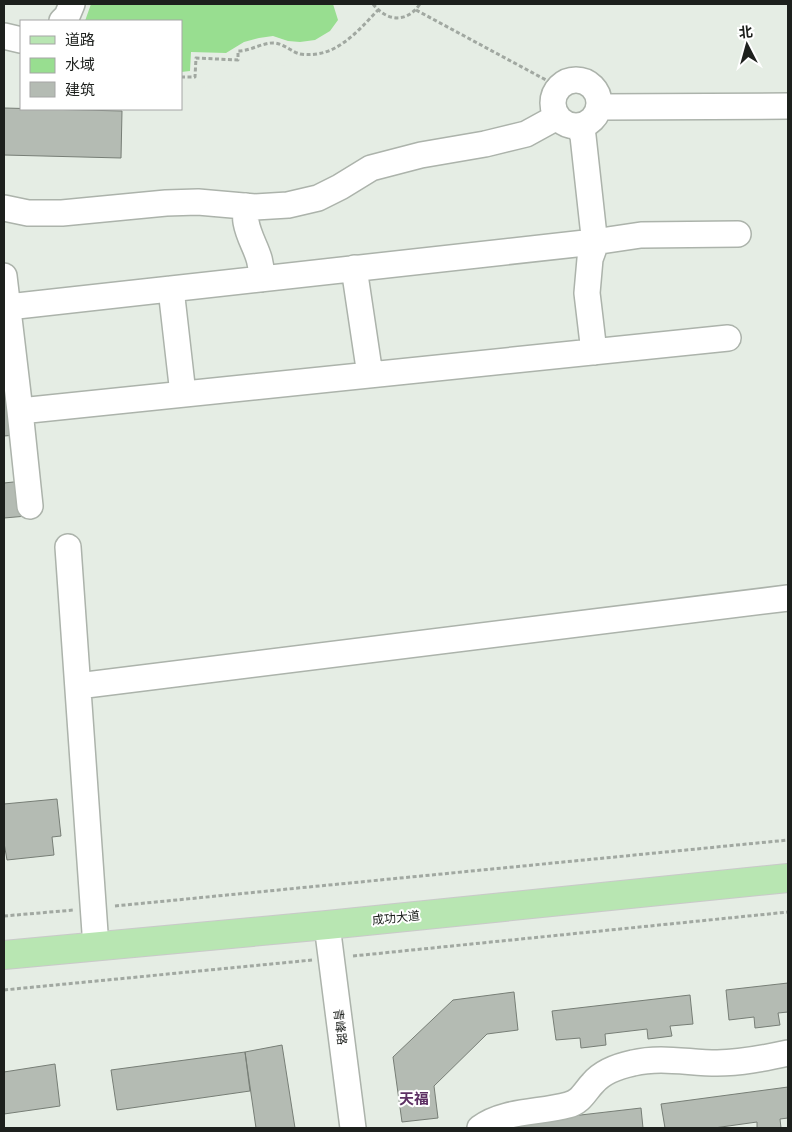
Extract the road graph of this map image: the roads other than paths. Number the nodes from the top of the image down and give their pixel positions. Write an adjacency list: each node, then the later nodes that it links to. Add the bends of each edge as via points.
1 (72, 4): 2 (street)
2 (63, 20)
3 (4, 36): 4 (street)
4 (20, 40)
5 (788, 106): 6 (street)
6 (600, 107): 7 (street, via 598,114 586,124); 7 (street, via 598,92 587,81 565,82 554,94 553,101)
7 (568, 121): 8 (street, via 485,144 371,168 318,198 288,205); 11 (street, via 584,136)
8 (246, 206): 9 (street, via 166,203 62,213); 14 (street, via 246,221 258,253)
9 (4, 208)
10 (738, 234): 11 (street, via 641,235)
11 (594, 242): 12 (street); 18 (street, via 587,293)
12 (354, 268): 14 (street); 19 (street)
13 (4, 276): 16 (street)
14 (260, 279): 15 (street)
15 (171, 289): 16 (street); 20 (street)
16 (8, 307): 21 (street)
17 (728, 338): 18 (street)
18 (594, 352): 19 (street)
19 (370, 375): 20 (street)
20 (183, 394): 21 (street)
21 (20, 411): 22 (street)
22 (30, 506)
23 (68, 547): 25 (street)
24 (788, 598): 25 (street)
25 (78, 686): 28 (street)
26 (788, 878): 27 (main road, 成功大道)
27 (327, 926): 28 (main road, 成功大道); 31 (street, 青峰路)
28 (96, 947): 29 (main road, 成功大道)
29 (4, 955)
30 (788, 1053): 32 (street, via 743,1062 675,1059 636,1062 604,1073 572,1104 506,1117)
31 (353, 1128)
32 (480, 1128)

